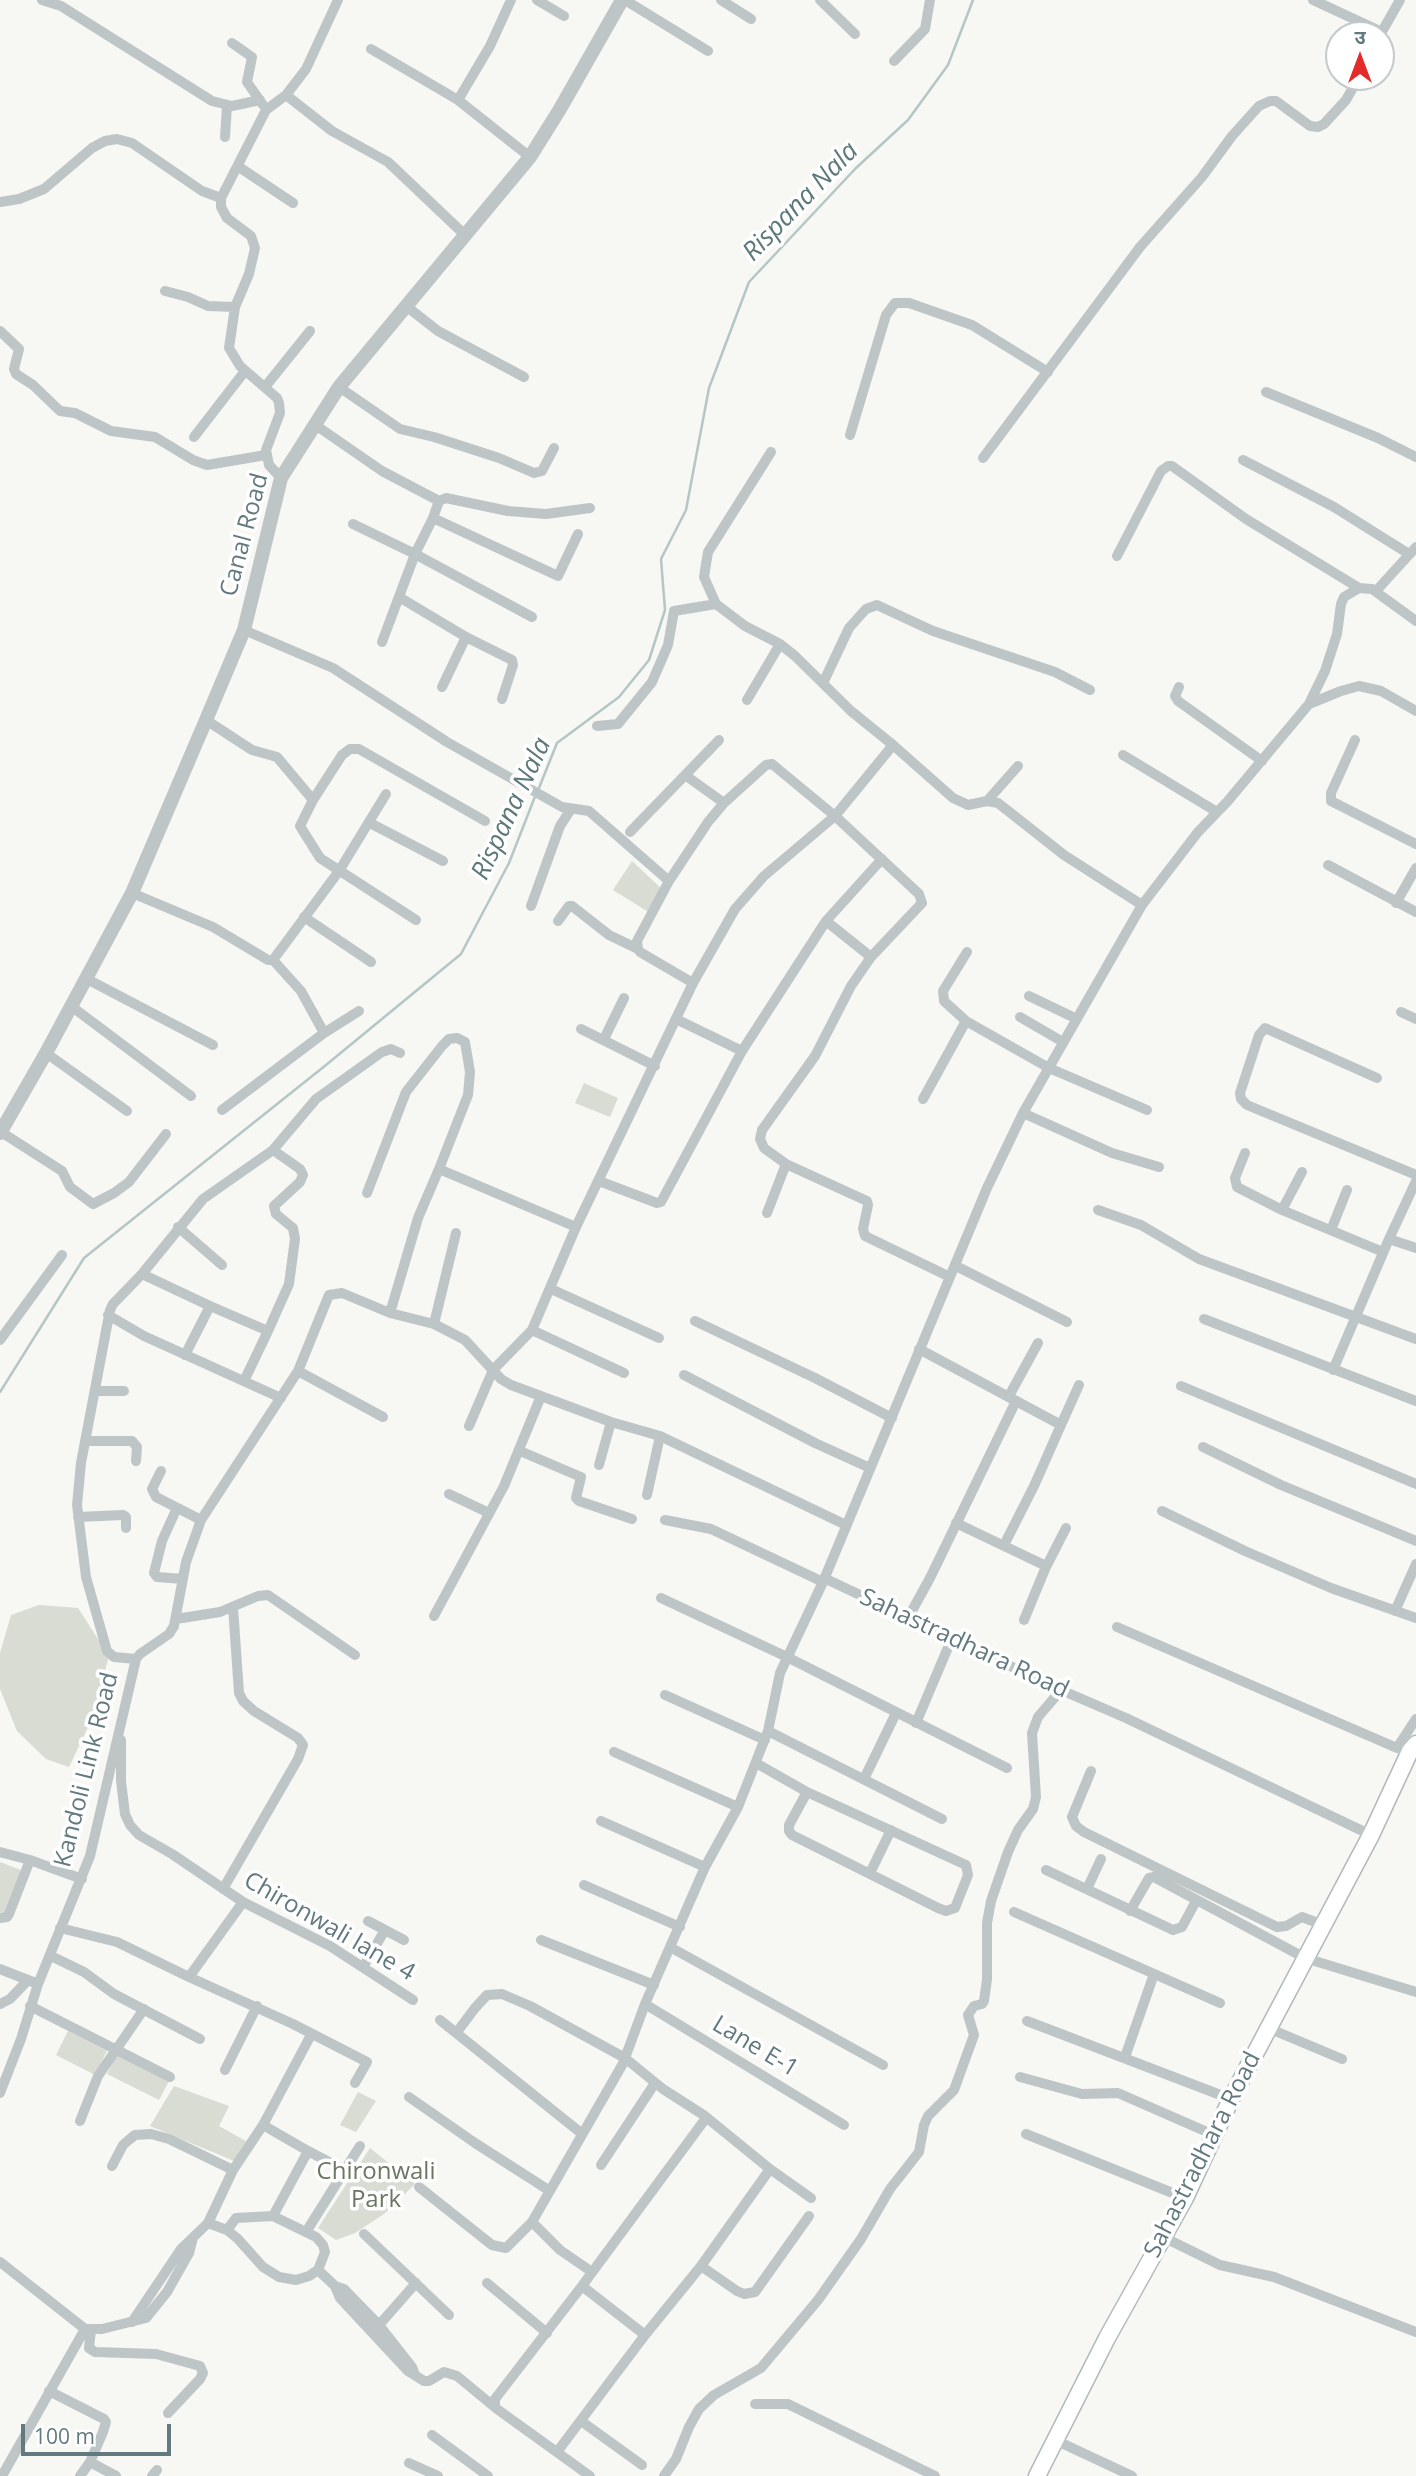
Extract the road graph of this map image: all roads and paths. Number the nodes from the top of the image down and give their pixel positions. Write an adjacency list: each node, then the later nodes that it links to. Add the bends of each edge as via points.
1 (42, 0): 24 (street, via 61,6 212,101)
2 (338, 0): 21 (street, via 306,69)
3 (511, 0): 22 (street)
4 (537, 0): 11 (street)
5 (624, 0): 18 (street); 26 (street, Canal Road)
6 (721, 0): 12 (street)
7 (820, 0): 15 (street)
8 (930, 0): 19 (street, via 925,29)
9 (1313, 0): 13 (street)
10 (1399, 0): 14 (street)
11 (564, 16)
12 (751, 19)
13 (1356, 21)
14 (1388, 21)
15 (855, 34)
16 (232, 43): 23 (street, via 252,57 247,82)
17 (371, 49): 22 (street)
18 (708, 51)
19 (894, 61)
20 (1351, 91): 38 (street, via 1318,127 1276,101 1259,106 1140,247)
21 (286, 95): 23 (street); 31 (street, via 332,131 388,162)
22 (458, 100): 26 (street)
23 (263, 105): 24 (street); 27 (street)
24 (228, 106): 25 (street)
25 (225, 137)
26 (530, 156): 31 (street, Canal Road)
27 (239, 167): 28 (street); 30 (street)
28 (221, 198): 29 (street, via 202,191 132,143 117,139 92,148 44,189); 34 (street, via 227,218 251,236 254,244 254,258)
29 (0, 202)
30 (293, 203)
31 (466, 236): 33 (street, Canal Road)
32 (165, 291): 34 (street, via 208,306)
33 (406, 306): 39 (street, via 438,331); 41 (street, Canal Road)
34 (235, 307): 37 (street, via 229,348)
35 (0, 331): 48 (street, via 19,349 16,374 60,411 74,412 110,430 155,438 207,465)
36 (310, 331): 40 (street)
37 (245, 370): 40 (street); 45 (street)
38 (1048, 372): 44 (street, via 972,325 909,303 895,303 886,315); 50 (street)
39 (524, 377)
40 (265, 387): 48 (street, via 280,407)
41 (340, 387): 43 (street, Canal Road); 46 (street, via 400,429 534,473 542,471)
42 (1266, 392): 49 (street)
43 (314, 424): 52 (street, Canal Road); 53 (street, via 382,471)
44 (850, 435)
45 (194, 437)
46 (554, 448)
47 (771, 452): 64 (street, via 708,552 704,577)
48 (266, 455): 52 (street)
49 (1416, 457)
50 (983, 458)
51 (1243, 460): 58 (street)
52 (281, 478): 67 (street, Canal Road)
53 (439, 501): 54 (street, via 446,498 546,514); 55 (street)
54 (590, 508)
55 (432, 518): 57 (street, via 558,576); 59 (street)
56 (354, 524): 59 (street)
57 (578, 534)
58 (1413, 550): 62 (street)
59 (415, 554): 63 (street); 65 (street)
60 (1116, 556): 61 (street, via 1160,471 1172,466 1246,519)
61 (1359, 588): 62 (street); 77 (street, via 1349,592 1341,604 1337,634)
62 (1376, 591): 66 (street)
63 (399, 597): 68 (street); 69 (street)
64 (716, 604): 70 (street); 80 (street, via 674,611 668,645 652,682 618,724)
65 (533, 617)
66 (1416, 621)
67 (244, 630): 79 (street, Canal Road); 92 (street, via 333,667 435,735)
68 (466, 637): 72 (street); 75 (street, via 512,660)
69 (382, 642)
70 (780, 644): 71 (street); 76 (street)
71 (823, 683): 74 (street, via 849,628 866,609 877,606 933,631 1055,672); 83 (street)
72 (442, 687)
73 (1179, 687): 85 (street, via 1178,701)
74 (1090, 690)
75 (502, 699)
76 (747, 700)
77 (1309, 704): 78 (street, via 1359,686 1381,691); 85 (street)
78 (1416, 711)
79 (206, 720): 89 (street, via 252,750 277,757); 105 (street, Canal Road)
80 (597, 726)
81 (719, 740): 87 (street)
82 (1355, 740): 98 (street, via 1331,801)
83 (893, 745): 90 (street, via 953,798 968,805); 94 (street)
84 (1123, 755): 93 (street)
85 (1262, 761): 93 (street)
86 (1018, 766): 90 (street)
87 (685, 775): 91 (street); 97 (street)
88 (386, 794): 96 (street)
89 (313, 800): 95 (street, via 342,755 359,749); 103 (street, via 300,829 320,858)
90 (987, 801): 107 (street, via 998,803 1064,855)
91 (724, 803): 94 (street, via 772,764); 104 (street)
92 (566, 808): 104 (street, via 593,813); 108 (street)
93 (1217, 812): 107 (street)
94 (835, 816): 99 (street); 120 (street, via 750,890)
95 (485, 821)
96 (370, 823): 100 (street); 103 (street)
97 (630, 832)
98 (1416, 844)
99 (882, 859): 113 (street); 116 (street, via 919,894 922,903)
100 (443, 861)
101 (1328, 865): 106 (street)
102 (1416, 868): 106 (street)
103 (339, 871): 110 (street); 111 (street)
104 (669, 881): 114 (street, via 637,941)
105 (132, 893): 117 (street, via 213,927); 119 (street, Canal Road)
106 (1396, 903): 109 (street)
107 (1142, 905): 127 (street)
108 (531, 906)
109 (1416, 912)
110 (304, 917): 117 (street); 118 (street)
111 (416, 920)
112 (558, 921): 114 (street, via 572,906 609,935)
113 (826, 921): 116 (street); 136 (street)
114 (638, 949): 120 (street)
115 (967, 952): 130 (street, via 942,998)
116 (871, 957): 152 (street, via 842,1001 815,1056 762,1130 764,1148)
117 (274, 960): 132 (street, via 301,991)
118 (371, 962)
119 (85, 978): 123 (street, Canal Road); 135 (street)
120 (693, 983): 129 (street)
121 (1029, 996): 127 (street)
122 (624, 998): 133 (street)
123 (71, 1006): 137 (street, Canal Road); 142 (street)
124 (359, 1011): 132 (street)
125 (1401, 1012): 128 (street)
126 (1020, 1017): 134 (street)
127 (1077, 1018): 134 (street)
128 (1416, 1019)
129 (678, 1020): 136 (street); 139 (street)
130 (966, 1021): 140 (street); 143 (street)
131 (581, 1029): 133 (street)
132 (324, 1033): 144 (street)
133 (604, 1039): 139 (street)
134 (1063, 1042): 140 (street)
135 (213, 1045)
136 (742, 1052): 157 (street, via 662,1202)
137 (46, 1053): 146 (street); 148 (street, Canal Road)
138 (400, 1053): 150 (street, via 382,1052 316,1099)
139 (655, 1066): 157 (street)
140 (1049, 1068): 145 (street); 147 (street)
141 (1377, 1078): 156 (street, via 1265,1028 1240,1093 1247,1105)
142 (191, 1096)
143 (923, 1099)
144 (222, 1110)
145 (1147, 1110)
146 (127, 1111)
147 (1023, 1113): 153 (street, via 1112,1153); 173 (street)
148 (1, 1133): 149 (street, via 62,1171 70,1187 93,1204 129,1182)
149 (166, 1135)
150 (273, 1150): 164 (street, via 203,1199); 186 (street, via 303,1175 274,1206 276,1214 293,1228 295,1239 289,1284)
151 (1245, 1153): 162 (street, via 1236,1185)
152 (786, 1164): 163 (street); 175 (street, via 867,1201 865,1236)
153 (1159, 1167)
154 (439, 1169): 160 (street, via 470,1083 466,1045 454,1037 405,1092); 165 (street); 178 (street, via 418,1218)
155 (1302, 1172): 162 (street)
156 (1416, 1175)
157 (599, 1181): 165 (street)
158 (1416, 1181): 168 (street)
159 (1347, 1189): 166 (street)
160 (368, 1193)
161 (1098, 1210): 180 (street, via 1147,1228 1199,1259)
162 (1282, 1210): 166 (street)
163 (767, 1213)
164 (178, 1227): 172 (street); 174 (street)
165 (576, 1227): 176 (street)
166 (1331, 1230): 170 (street)
167 (456, 1233): 184 (street)
168 (1389, 1239): 169 (street); 170 (street)
169 (1416, 1248)
170 (1383, 1252): 180 (street)
171 (62, 1255): 189 (street)
172 (222, 1265)
173 (956, 1266): 175 (street); 183 (street)
174 (142, 1273): 177 (street); 179 (street)
175 (950, 1277): 191 (street)
176 (551, 1289): 185 (street); 187 (street)
177 (210, 1307): 186 (street); 192 (street)
178 (390, 1312): 184 (street); 195 (street, via 333,1293 325,1301)
179 (108, 1315): 192 (street); 201 (street)
180 (1355, 1316): 188 (street); 194 (street)
181 (1204, 1319): 194 (street)
182 (695, 1321): 208 (street)
183 (1067, 1322)
184 (434, 1324): 193 (street, via 465,1340)
185 (533, 1330): 193 (street); 196 (street)
186 (268, 1331): 198 (street)
187 (659, 1338)
188 (1416, 1339)
189 (0, 1340)
190 (1038, 1343): 205 (street)
191 (919, 1349): 205 (street); 208 (street)
192 (185, 1355): 198 (street)
193 (493, 1370): 203 (street, via 511,1385); 211 (street)
194 (1333, 1370): 206 (street)
195 (298, 1371): 204 (street); 207 (street)
196 (624, 1373)
197 (684, 1376): 218 (street)
198 (244, 1381): 204 (street)
199 (1079, 1385): 210 (street)
200 (1181, 1386): 220 (street)
201 (95, 1391): 202 (street); 213 (street)
202 (124, 1391)
203 (541, 1396): 209 (street); 215 (street)
204 (281, 1398): 229 (street)
205 (1013, 1398): 210 (street); 230 (street)
206 (1416, 1401)
207 (383, 1417)
208 (892, 1418): 218 (street)
209 (611, 1422): 212 (street); 217 (street)
210 (1061, 1425): 235 (street)
211 (469, 1426)
212 (660, 1436): 222 (street); 231 (street)
213 (85, 1441): 216 (street, via 132,1441 137,1447); 226 (street)
214 (1203, 1447): 234 (street)
215 (520, 1451): 225 (street); 227 (street, via 581,1477 579,1501)
216 (136, 1461)
217 (599, 1465)
218 (870, 1468): 231 (street)
219 (161, 1471): 223 (street, via 153,1493)
220 (1416, 1484)
221 (449, 1494): 225 (street)
222 (647, 1495)
223 (176, 1510): 229 (street); 238 (street, via 154,1573)
224 (1162, 1511): 242 (street, via 1331,1588)
225 (489, 1513): 243 (street)
226 (78, 1517): 232 (street, via 123,1515); 252 (street, via 86,1577 107,1650 114,1657)
227 (632, 1519)
228 (664, 1520): 239 (street, Sahastradhara Road, via 711,1529)
229 (201, 1521): 238 (street)
230 (956, 1523): 235 (street); 244 (street)
231 (846, 1525): 239 (street)
232 (126, 1528)
233 (1066, 1528): 237 (street)
234 (1416, 1541)
235 (1004, 1545): 237 (street)
236 (1416, 1564): 242 (street)
237 (1045, 1569): 247 (street)
238 (183, 1578): 246 (street)
239 (823, 1580): 244 (street, Sahastradhara Road); 251 (street)
240 (661, 1598): 251 (street)
241 (233, 1607): 246 (street); 250 (street, via 268,1595); 280 (street, via 243,1701 303,1745)
242 (1395, 1611): 245 (street)
243 (434, 1616)
244 (908, 1618): 249 (street, Sahastradhara Road)
245 (1416, 1618)
246 (176, 1619): 252 (street, Kandoli Link Road, via 169,1634)
247 (1024, 1620)
248 (1116, 1627): 260 (street)
249 (952, 1638): 253 (street, Sahastradhara Road); 258 (street)
250 (355, 1654)
251 (788, 1657): 255 (street); 259 (street)
252 (136, 1659): 257 (street, Kandoli Link Road)
253 (1061, 1690): 271 (street, Sahastradhara Road); 388 (street, via 1038,1717 1032,1733 1036,1797 1008,1852 991,1901 984,2001 968,2015 974,2035 954,2090 928,2116 919,2152 818,2300 761,2368 699,2409)
254 (664, 1695): 259 (street)
255 (896, 1713): 258 (street); 265 (street)
256 (1416, 1719): 260 (street)
257 (121, 1721): 278 (street, Kandoli Link Road); 280 (street, Chironwali lane 4, via 123,1801 130,1825)
258 (916, 1723): 263 (street)
259 (767, 1735): 262 (street); 265 (street)
260 (1408, 1748): 271 (main road, Sahastradhara Road)
261 (614, 1752): 267 (street)
262 (755, 1763): 266 (street); 267 (street)
263 (1007, 1768)
264 (1091, 1771): 288 (street, via 1072,1817 1084,1832 1278,1927 1301,1917)
265 (864, 1779): 268 (street)
266 (807, 1792): 270 (street); 277 (street, via 791,1819 792,1835)
267 (738, 1807): 275 (street)
268 (942, 1819)
269 (601, 1821): 275 (street)
270 (891, 1830): 277 (street); 277 (street, via 966,1865 968,1875 956,1908 938,1908)
271 (1371, 1835): 288 (main road, Sahastradhara Road)
272 (0, 1852): 274 (street)
273 (1101, 1859): 281 (street)
274 (30, 1860): 278 (street); 286 (street, via 9,1914)
275 (705, 1867): 289 (street)
276 (1046, 1870): 281 (street)
277 (870, 1873)
278 (82, 1879): 290 (street, Kandoli Link Road)
279 (584, 1885): 289 (street)
280 (223, 1889): 283 (street, Chironwali lane 4)
281 (1087, 1889): 284 (street)
282 (1196, 1901): 284 (street, via 1177,1930); 284 (street, via 1151,1877); 296 (street)
283 (243, 1902): 297 (street, Chironwali lane 4); 300 (street)
284 (1130, 1910)
285 (1014, 1912): 299 (street)
286 (0, 1918)
287 (368, 1921): 291 (street)
288 (1323, 1925): 296 (main road, Sahastradhara Road)
289 (680, 1927): 294 (street)
290 (60, 1928): 295 (street, Kandoli Link Road); 300 (street, via 117,1942)
291 (385, 1930): 292 (street); 297 (street)
292 (404, 1940)
293 (541, 1940): 302 (street)
294 (670, 1948): 302 (street); 321 (street)
295 (51, 1956): 301 (street, Kandoli Link Road); 310 (street)
296 (1305, 1958): 303 (street); 313 (main road, Sahastradhara Road)
297 (363, 1967): 304 (street, Chironwali lane 4)
298 (0, 1969): 301 (street)
299 (1154, 1974): 305 (street); 318 (street)
300 (189, 1977): 309 (street)
301 (33, 1982): 306 (street); 308 (street, Kandoli Link Road)
302 (654, 1985): 307 (street)
303 (1416, 1992)
304 (414, 2000)
305 (1220, 2003)
306 (0, 2004)
307 (645, 2004): 319 (street); 333 (street, Lane E-1)
308 (30, 2006): 317 (street); 327 (street, Kandoli Link Road)
309 (257, 2006): 315 (street); 322 (street)
310 (144, 2009): 316 (street); 317 (street)
311 (440, 2020): 314 (street)
312 (1027, 2021): 318 (street)
313 (1268, 2028): 320 (street); 329 (main road, Sahastradhara Road)
314 (457, 2032): 319 (street, via 487,1995 502,1994); 334 (street)
315 (311, 2035): 326 (street, via 367,2062); 332 (street)
316 (200, 2039)
317 (116, 2048): 323 (street); 331 (street, via 98,2076)
318 (1125, 2057): 329 (street)
319 (625, 2059): 325 (street); 334 (street)
320 (1342, 2059)
321 (883, 2065)
322 (225, 2070)
323 (170, 2077)
324 (1020, 2077): 336 (street, via 1082,2094 1118,2093)
325 (654, 2082): 330 (street); 339 (street)
326 (355, 2083)
327 (0, 2093)
328 (409, 2096): 345 (street)
329 (1231, 2099): 336 (main road, Sahastradhara Road)
330 (706, 2118): 342 (street); 359 (street)
331 (80, 2121)
332 (263, 2125): 338 (street); 341 (street)
333 (844, 2125)
334 (581, 2133): 345 (street)
335 (1026, 2134): 347 (street)
336 (1214, 2135): 347 (main road, Sahastradhara Road)
337 (359, 2146): 343 (street)
338 (308, 2151): 343 (street); 348 (street)
339 (601, 2165)
340 (112, 2166): 341 (street, via 130,2139 151,2134)
341 (233, 2169): 351 (street)
342 (771, 2169): 346 (street); 357 (street)
343 (344, 2170): 353 (street)
344 (419, 2187): 350 (street, via 492,2245 506,2248)
345 (550, 2191): 350 (street)
346 (810, 2198)
347 (1185, 2198): 355 (main road, Sahastradhara Road)
348 (273, 2216): 352 (street, via 240,2217); 353 (street)
349 (809, 2216): 357 (street, via 760,2287 750,2294 737,2291)
350 (532, 2222): 359 (street, via 560,2250)
351 (208, 2223): 352 (street); 366 (street, via 194,2236 189,2253 146,2318)
352 (227, 2230): 358 (street, via 279,2277 296,2280)
353 (306, 2232): 358 (street, via 323,2245)
354 (364, 2234): 360 (street)
355 (1163, 2237): 367 (street, via 1220,2265 1273,2277); 377 (main road, Sahastradhara Road)
356 (0, 2262): 366 (street)
357 (701, 2266): 369 (street)
358 (318, 2270): 362 (street)
359 (592, 2272): 363 (street)
360 (416, 2283): 364 (street); 365 (street)
361 (487, 2283): 368 (street)
362 (335, 2286): 365 (street, via 344,2289); 370 (street, via 340,2298)
363 (582, 2287): 368 (street); 369 (street)
364 (449, 2315)
365 (379, 2325): 370 (street)
366 (88, 2330): 371 (street); 374 (street, via 89,2348 95,2352 156,2354 200,2366 200,2379)
367 (1416, 2332)
368 (547, 2333): 373 (street, via 495,2399)
369 (645, 2335): 375 (street)
370 (415, 2375): 373 (street, via 427,2381 450,2372)
371 (49, 2391): 379 (street, via 104,2418); 382 (street)
372 (755, 2404): 389 (street, via 788,2404)
373 (495, 2406): 378 (street)
374 (168, 2413)
375 (581, 2421): 378 (street); 381 (street)
376 (432, 2435): 386 (street)
377 (1055, 2440): 390 (main road, Sahastradhara Road); 391 (street)
378 (557, 2452): 387 (street)
379 (90, 2462): 383 (street); 384 (street)
380 (409, 2462): 385 (street)
381 (642, 2465)
382 (2, 2476)
383 (80, 2476)
384 (116, 2476)
385 (438, 2476)
386 (488, 2476)
387 (590, 2476)
388 (664, 2476)
389 (935, 2476)
390 (1037, 2476)
391 (1132, 2476)

